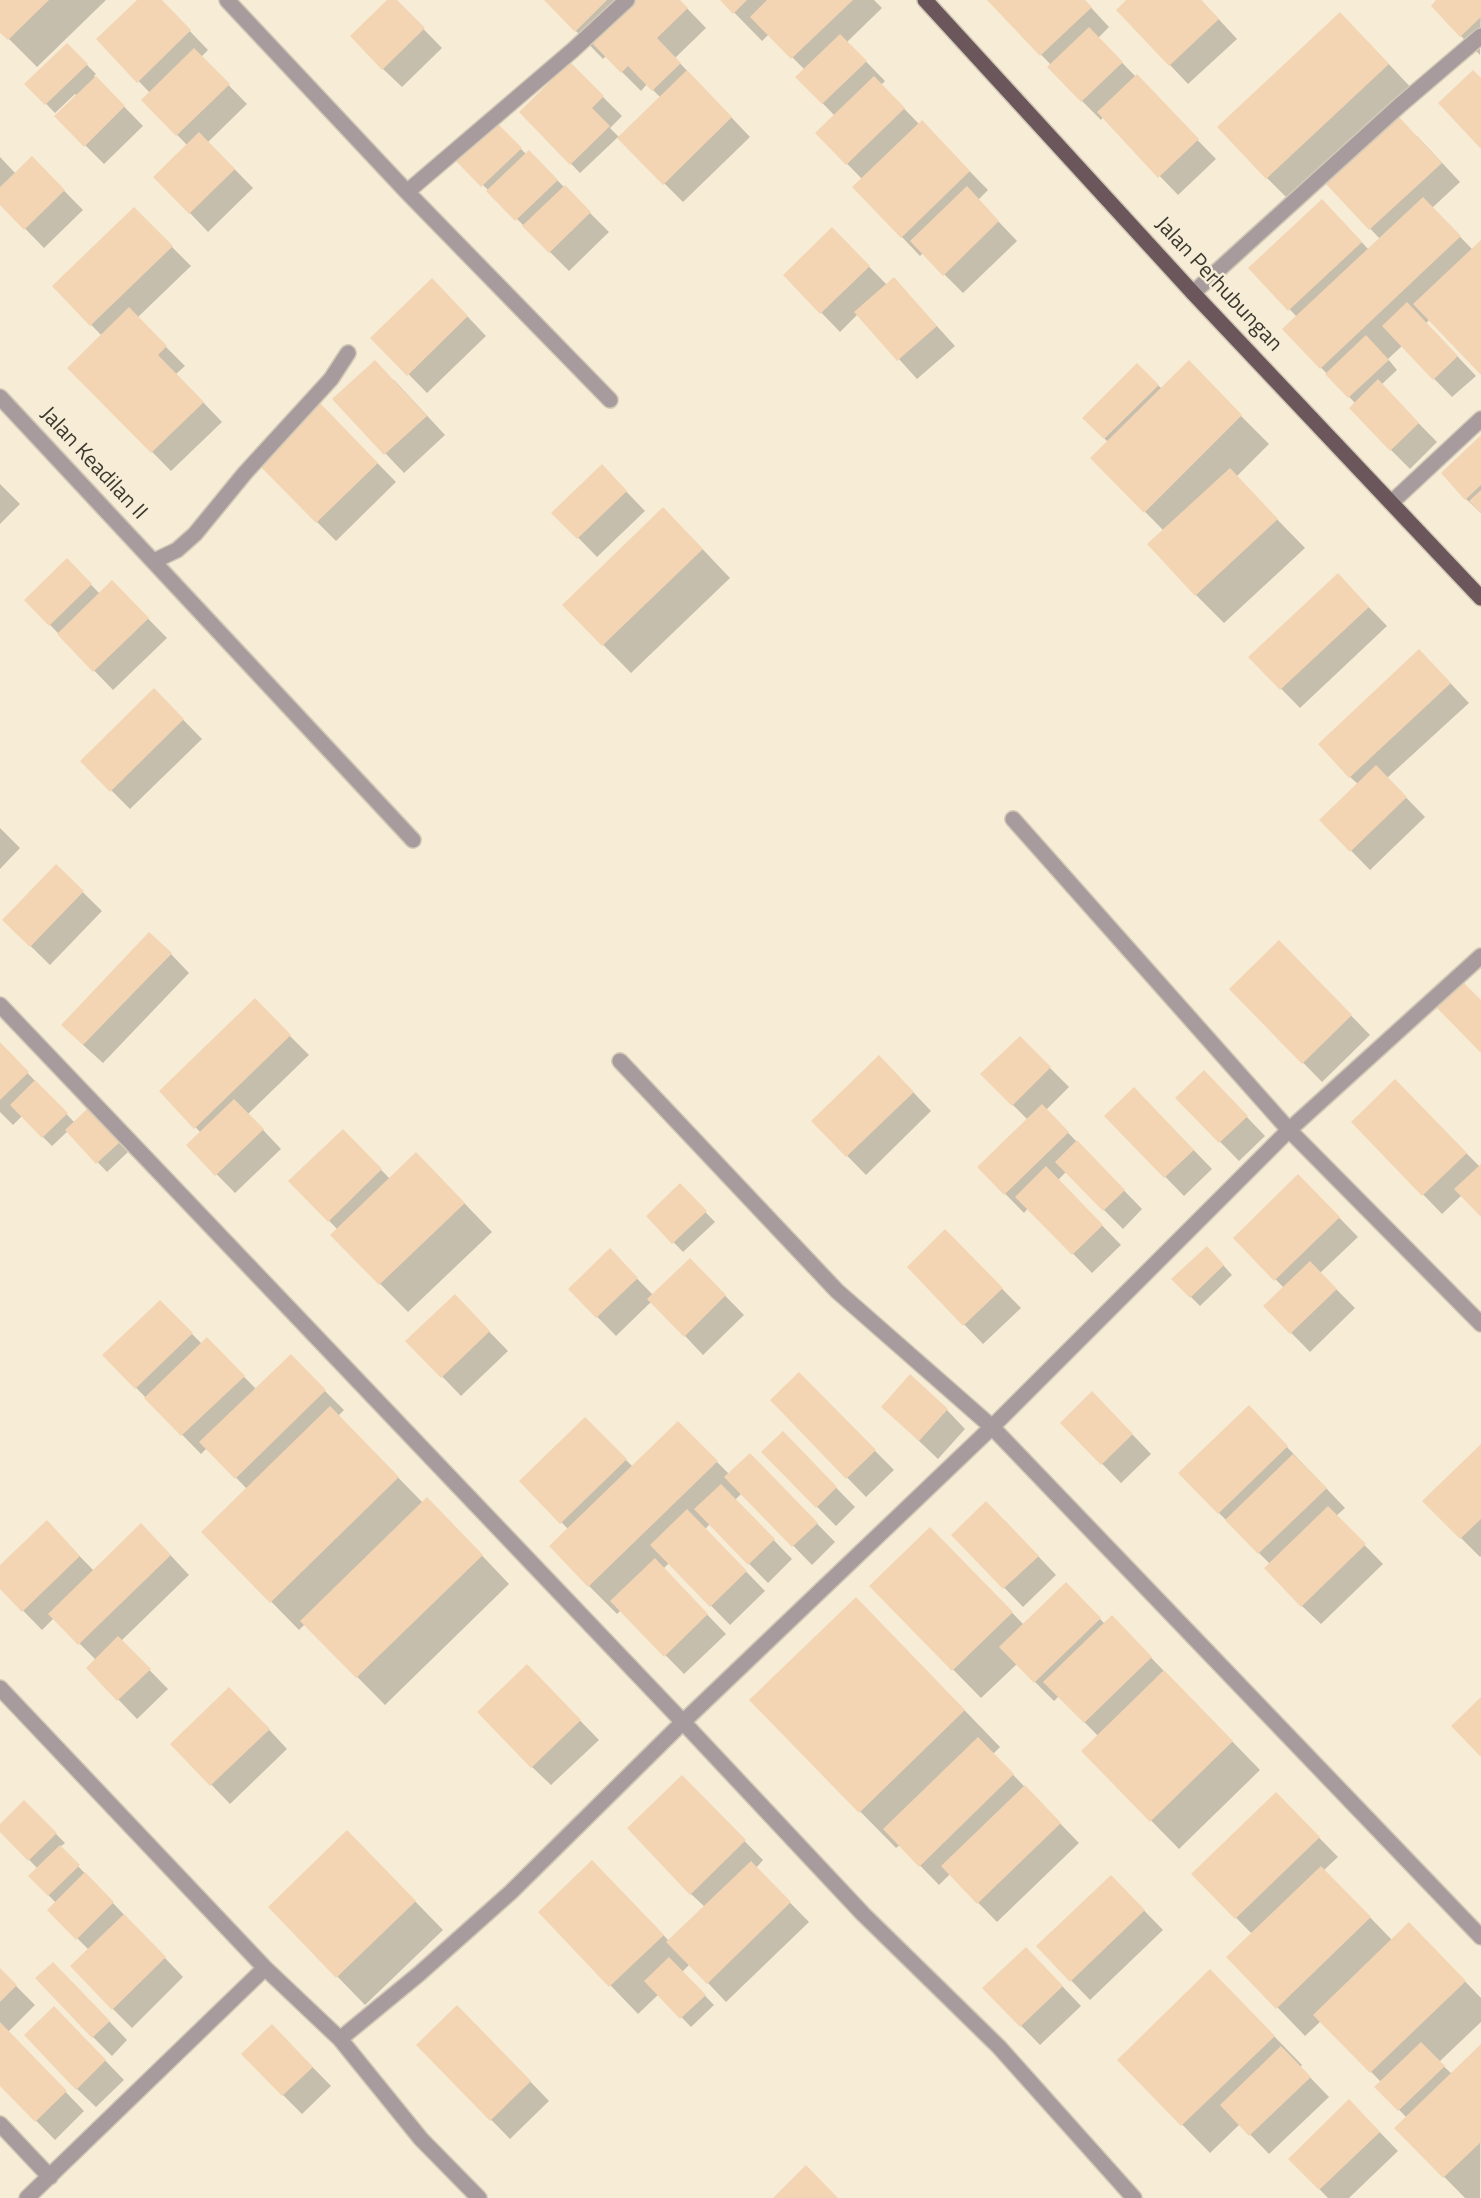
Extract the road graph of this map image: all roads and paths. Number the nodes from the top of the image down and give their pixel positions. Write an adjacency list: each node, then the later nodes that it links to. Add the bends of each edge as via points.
1 (227, 0): 5 (street)
2 (627, 0): 5 (street)
3 (925, 0): 6 (main road, Jalan Perhubungan)
4 (1481, 36): 6 (street)
5 (407, 192): 9 (street)
6 (1193, 293): 11 (main road, Jalan Perhubungan)
7 (348, 353): 12 (street, via 331,379 195,534 177,550)
8 (0, 398): 12 (street, Jalan Keadilan II)
9 (610, 400)
10 (1481, 419): 11 (street)
11 (1392, 502): 13 (main road, Jalan Perhubungan)
12 (154, 561): 15 (street, Jalan Keadilan II)
13 (1481, 598)
14 (1013, 819): 19 (street)
15 (413, 840)
16 (1481, 956): 19 (street)
17 (0, 1005): 23 (street)
18 (620, 1061): 21 (street, via 837,1291)
19 (1289, 1130): 20 (street); 21 (street)
20 (1481, 1324)
21 (992, 1428): 23 (street); 24 (street)
22 (0, 1688): 25 (street)
23 (683, 1722): 26 (street, via 511,1892); 31 (street, via 863,1914 999,2047)
24 (1481, 1937)
25 (265, 1968): 26 (street); 28 (street)
26 (340, 2039): 30 (street, via 421,2139)
27 (0, 2124): 28 (street)
28 (50, 2177): 29 (street)
29 (27, 2198)
30 (479, 2198)
31 (1134, 2198)

